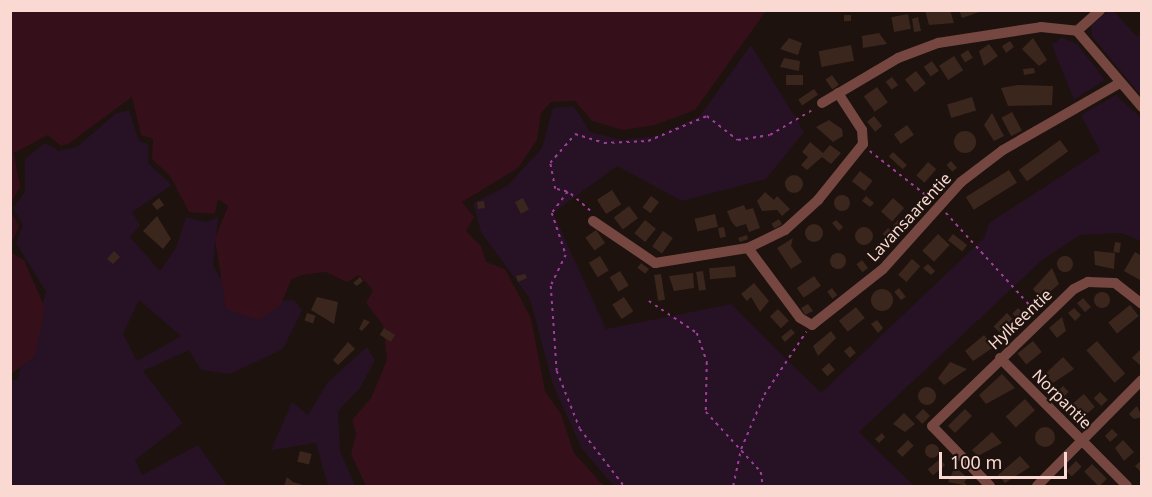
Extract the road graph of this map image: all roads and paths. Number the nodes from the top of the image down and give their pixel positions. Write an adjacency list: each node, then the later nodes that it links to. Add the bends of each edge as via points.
1 (1100, 10): 2 (street)
2 (1077, 31): 3 (street); 4 (street, via 989,31 938,44 898,58)
3 (1120, 83): 6 (street); 9 (street, Lavansaarentie, via 1003,150)
4 (838, 93): 5 (street); 7 (street, via 862,130)
5 (822, 103): 8 (path, via 779,131 738,140 707,116 626,144 575,135 550,163 555,189)
6 (1142, 107)
7 (863, 144): 9 (path); 11 (street, via 818,200 784,230)
8 (568, 192): 10 (path); 20 (path, via 552,213 566,255 551,286 557,371 580,429)
9 (939, 207): 14 (path); 15 (street, Lavansaarentie, via 883,268)
10 (593, 221): 11 (street, via 655,263)
11 (748, 248): 15 (street, via 793,310)
12 (649, 301): 19 (path, via 697,333 707,362 706,412)
13 (1142, 304): 14 (street, Hylkeentie, via 1115,283 1088,282)
14 (1042, 318): 16 (street, Hylkeentie)
15 (812, 325): 19 (path, via 788,351)
16 (1000, 358): 18 (street, Norpantie); 23 (street, Hylkeentie, via 932,426)
17 (1142, 380): 18 (street)
18 (1083, 441): 24 (street); 25 (street, Norpantie)
19 (741, 449): 21 (path); 22 (path, via 761,472)
20 (624, 486)
21 (733, 486)
22 (763, 486)
23 (990, 486)
24 (1037, 486)
25 (1127, 486)

